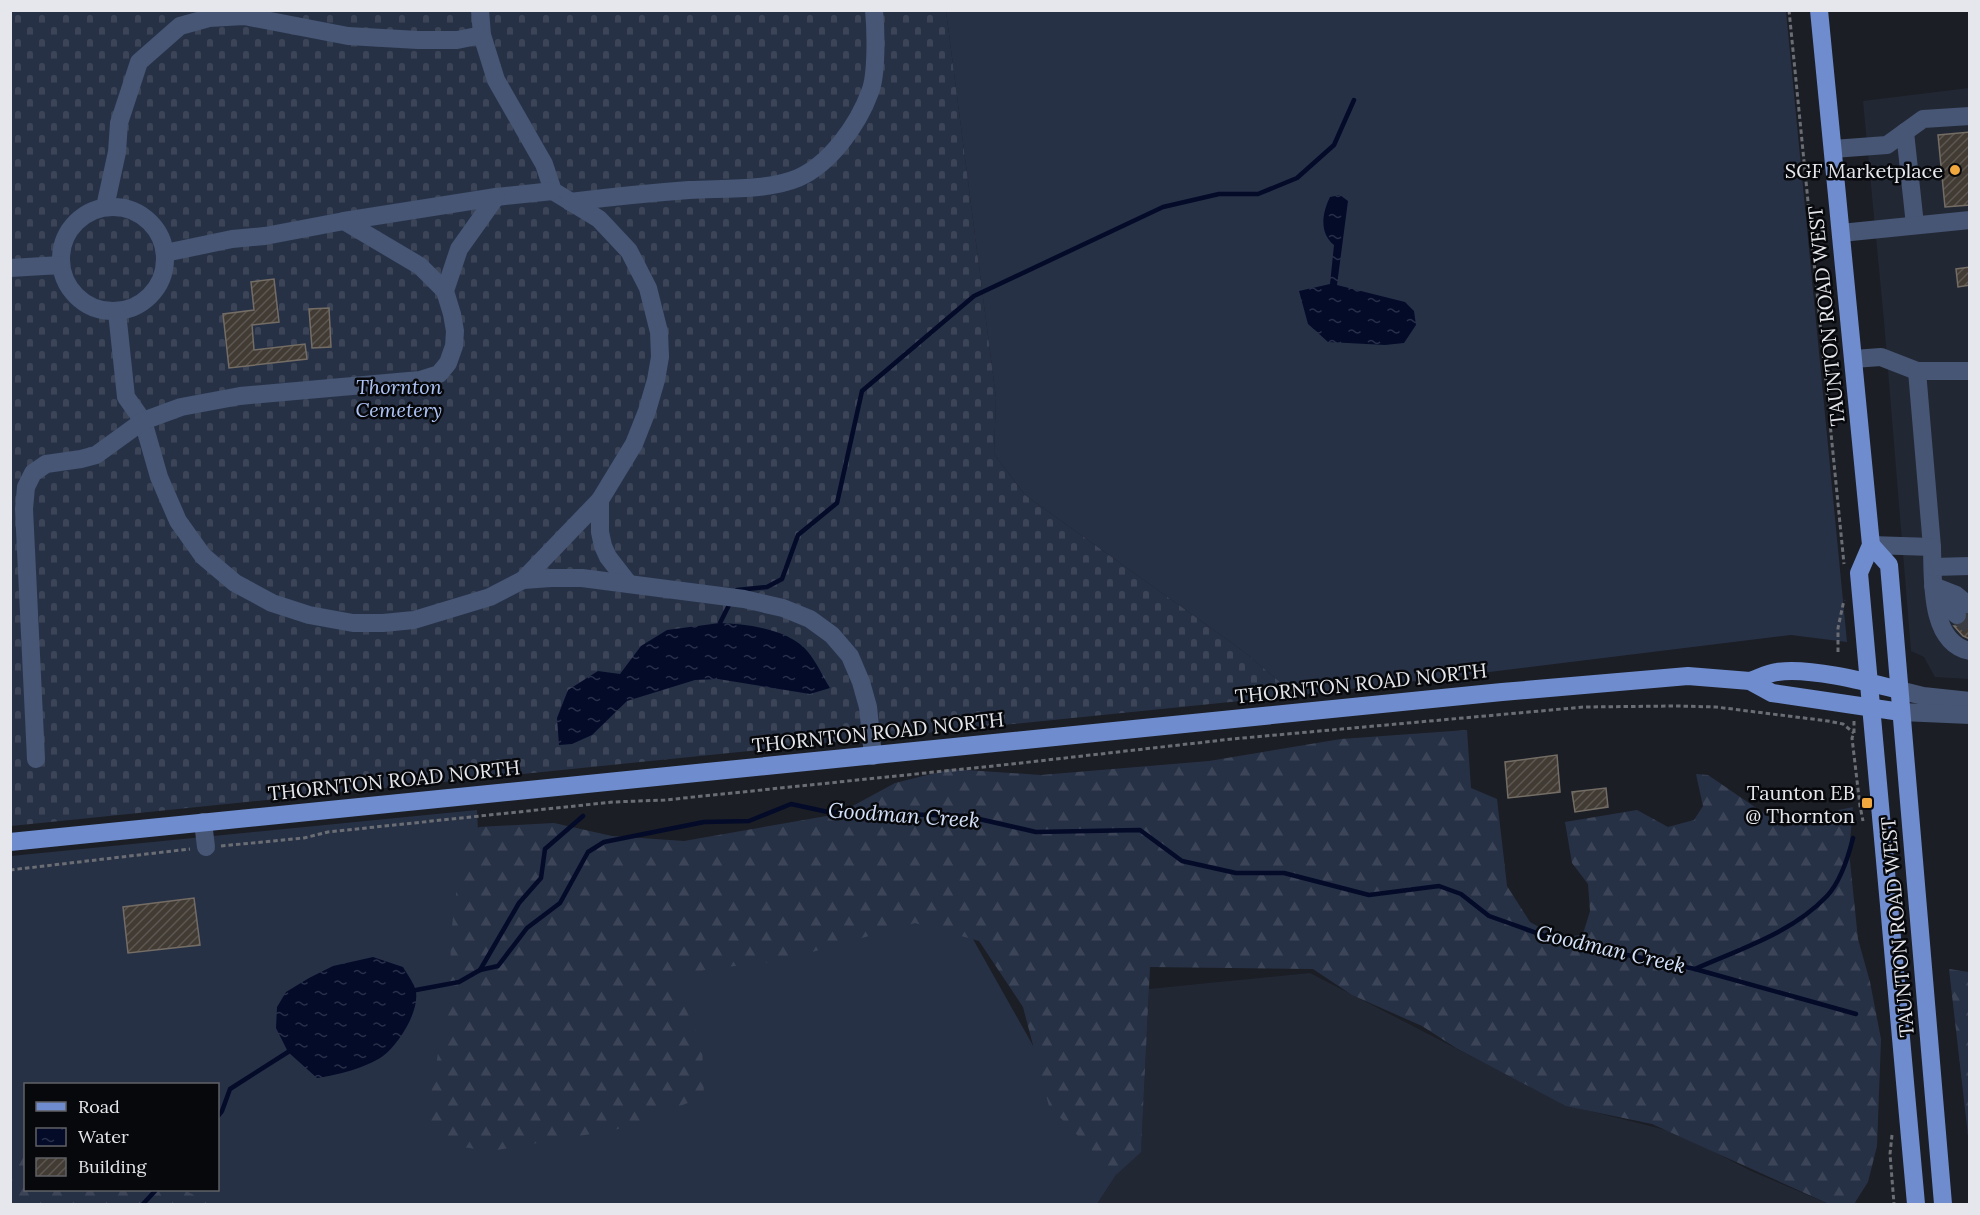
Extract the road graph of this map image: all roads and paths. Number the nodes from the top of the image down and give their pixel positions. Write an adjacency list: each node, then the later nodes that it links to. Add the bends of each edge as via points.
1 (480, 10): 5 (street)
2 (874, 10): 11 (street, via 871,91 830,157 798,178 770,186)
3 (1789, 10): 31 (path)
4 (1819, 10): 8 (main road, TAUNTON ROAD WEST)
5 (482, 35): 9 (street, via 496,80 544,164); 12 (street, via 457,40 348,36 244,16 209,18 180,26 139,62 119,123)
6 (1970, 116): 7 (street, via 1923,119)
7 (1905, 132): 8 (street, via 1887,145); 15 (street)
8 (1833, 149): 16 (main road, TAUNTON ROAD WEST)
9 (553, 191): 10 (street); 11 (street)
10 (496, 197): 14 (street); 20 (street, via 459,249)
11 (570, 202): 26 (street, via 599,219 629,251 648,288 659,332 660,357 647,411 633,444)
12 (105, 207): 17 (street, via 129,208 153,224); 18 (street, via 82,216 73,225 64,241)
13 (1970, 220): 15 (street)
14 (344, 221): 17 (street); 20 (street, via 420,266)
15 (1915, 225): 16 (street)
16 (1841, 233): 22 (main road, TAUNTON ROAD WEST)
17 (165, 254): 21 (street, via 164,274 158,286 141,303)
18 (62, 265): 19 (street); 21 (street, via 73,292 94,308)
19 (10, 268)
20 (445, 291): 25 (street, via 452,314 454,346 439,374 420,380 208,400)
21 (117, 312): 25 (street, via 126,398)
22 (1853, 359): 23 (street, via 1881,357); 27 (main road, TAUNTON ROAD WEST)
23 (1917, 371): 24 (street); 28 (street)
24 (1970, 371)
25 (143, 421): 32 (street, via 159,477 184,530 203,556 235,583 272,603 342,621 383,623 450,610 490,597); 48 (street, via 96,455 46,464 33,473 26,487)
26 (600, 500): 32 (street); 33 (street, via 603,546)
27 (1871, 545): 28 (street); 40 (main road, TAUNTON ROAD WEST, via 1859,573); 41 (main road, TAUNTON ROAD WEST, via 1889,566)
28 (1932, 547): 30 (street)
29 (1970, 566): 30 (street)
30 (1933, 567): 34 (street)
31 (1845, 573)
32 (523, 580): 33 (street, via 582,578)
33 (629, 584): 47 (street, via 744,599 810,619 850,657 868,707)
34 (1934, 592): 36 (street); 37 (street, via 1941,627 1950,642)
35 (1845, 596): 38 (path)
36 (1962, 610)
37 (1970, 651)
38 (1838, 652)
39 (1750, 681): 40 (main road, THORNTON ROAD NORTH, via 1776,672 1795,671); 43 (main road, THORNTON ROAD NORTH, via 1772,693); 47 (main road, THORNTON ROAD NORTH, via 1688,676 1581,684)
40 (1868, 682): 41 (main road, THORNTON ROAD NORTH); 43 (main road, TAUNTON ROAD WEST)
41 (1899, 690): 42 (street, THORNTON ROAD NORTH); 44 (main road, TAUNTON ROAD WEST)
42 (1970, 701)
43 (1871, 708): 44 (main road, THORNTON ROAD NORTH); 53 (main road, TAUNTON ROAD WEST)
44 (1900, 712): 45 (street, THORNTON ROAD NORTH); 54 (main road, TAUNTON ROAD WEST)
45 (1970, 715)
46 (1854, 733): 51 (path, via 1843,724 1828,721 1716,707 1584,707 1232,739)
47 (873, 756): 49 (main road, THORNTON ROAD NORTH)
48 (36, 759)
49 (203, 822): 50 (main road, THORNTON ROAD NORTH); 51 (street)
50 (10, 842)
51 (206, 847): 52 (path)
52 (10, 870)
53 (1916, 1204)
54 (1943, 1204)

